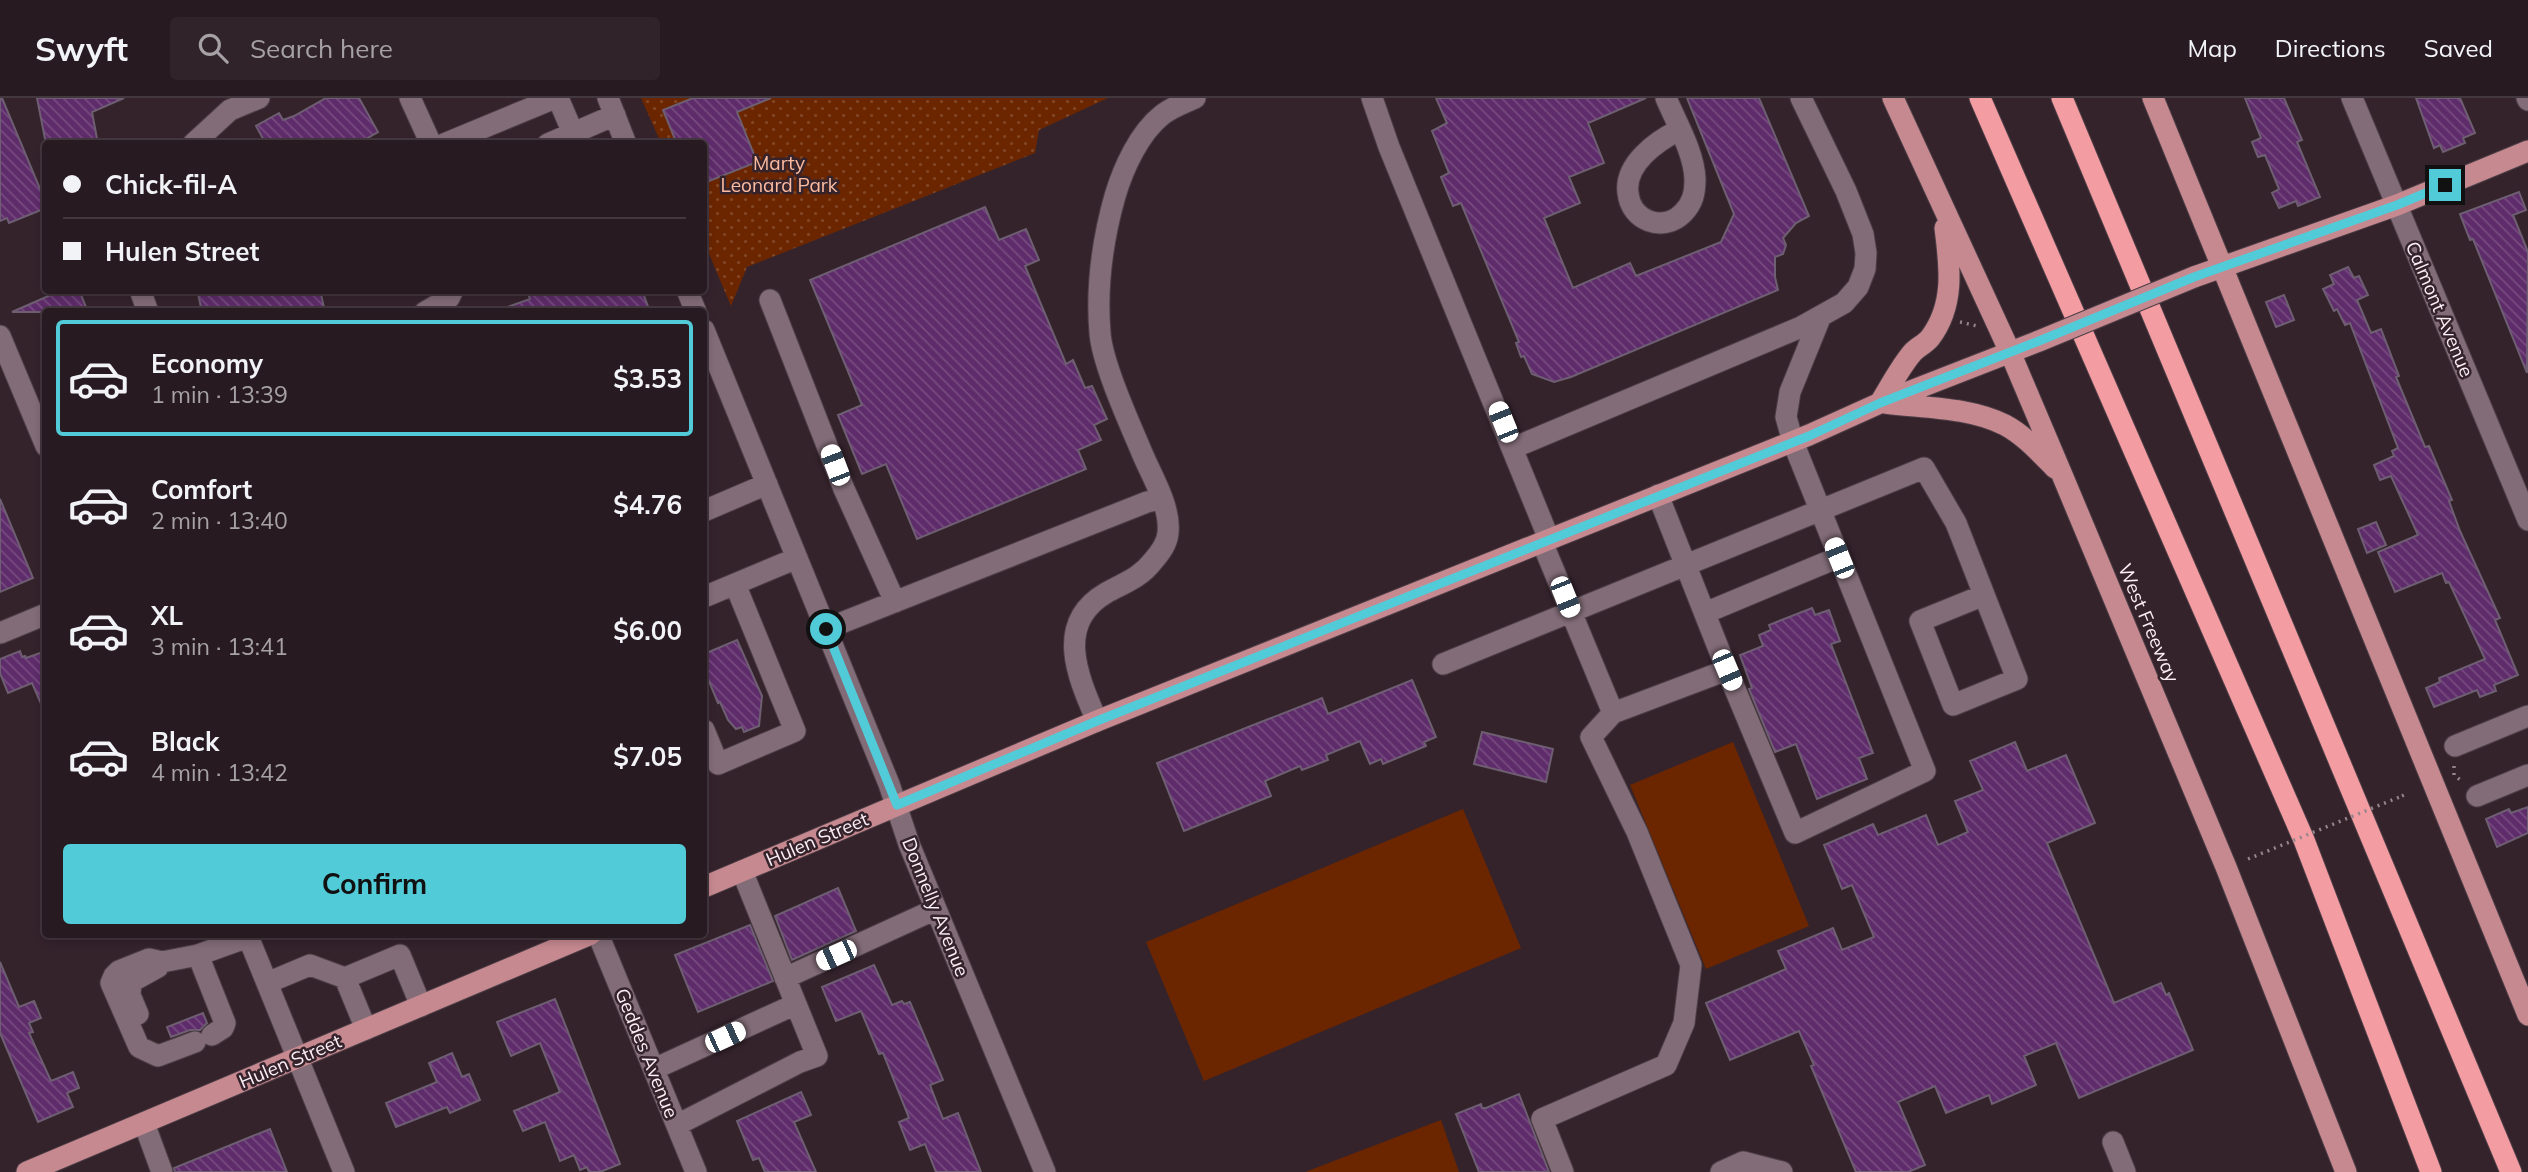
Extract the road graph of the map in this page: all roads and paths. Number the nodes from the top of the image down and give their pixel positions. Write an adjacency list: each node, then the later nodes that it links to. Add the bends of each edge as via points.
1 (259, 98): 16 (street, via 230,110)
2 (410, 98): 17 (street)
3 (1195, 98): 41 (street, via 1163,114 1149,127 1116,193 1100,257 1103,347)
4 (1372, 98): 37 (street)
5 (1666, 98): 14 (street)
6 (1801, 98): 27 (street, via 1866,243 1865,269 1858,287 1844,303)
7 (1893, 98): 22 (main road, West Freeway)
8 (1980, 98): 101 (highway, via 2304,840)
9 (2062, 98): 102 (highway)
10 (2153, 98): 23 (main road)
11 (2352, 98): 21 (street, Calmont Avenue)
12 (552, 100): 15 (street); 18 (street)
13 (611, 106): 15 (street); 19 (street)
14 (1679, 130)
15 (560, 139)
16 (197, 140)
17 (429, 140)
18 (454, 140)
19 (624, 140)
20 (2528, 151): 21 (main road, Hulen Street)
21 (2397, 205): 23 (main road, Hulen Street); 44 (street, Calmont Avenue)
22 (1941, 207): 32 (main road, West Freeway); 34 (main road, via 1950,279 1945,310 1927,342 1913,352)
23 (2223, 267): 32 (main road, Hulen Street, bridge); 84 (main road)
24 (451, 294): 26 (street)
25 (770, 300): 52 (street, via 844,489)
26 (432, 308)
27 (1820, 318): 36 (street, via 1790,393 1786,417); 37 (street)
28 (1954, 321): 29 (path)
29 (1979, 326)
30 (0, 336): 35 (street)
31 (707, 346): 33 (street, Donnelly Avenue)
32 (2010, 352): 34 (main road, Hulen Street); 38 (main road, West Freeway)
33 (713, 379): 39 (street, Donnelly Avenue)
34 (1880, 403): 36 (main road, Hulen Street); 38 (main road, via 1983,417 2021,436)
35 (42, 436)
36 (1793, 442): 40 (main road, Hulen Street); 42 (street)
37 (1513, 448): 45 (street)
38 (2063, 477): 100 (main road, West Freeway, via 2226,867)
39 (766, 484): 43 (street); 46 (street, Donnelly Avenue)
40 (1658, 495): 45 (main road, Hulen Street); 48 (street)
41 (1161, 499): 52 (street); 62 (street, via 1168,525 1162,549 1139,576 1095,600 1075,636 1078,674)
42 (1820, 509): 47 (street); 48 (street); 50 (street, via 1924,468 1956,523)
43 (707, 510)
44 (2528, 520)
45 (1545, 541): 53 (street); 62 (main road, Hulen Street)
46 (797, 558): 49 (street); 56 (street, Donnelly Avenue)
47 (1839, 558): 54 (street); 59 (street, via 1925,771 1795,833)
48 (1686, 565): 53 (street); 54 (street)
49 (734, 584): 51 (street); 65 (street, via 795,731)
50 (1984, 595): 50 (street, via 2017,679 1953,705 1920,621)
51 (707, 596)
52 (895, 601): 56 (street)
53 (1571, 612): 58 (street); 60 (street)
54 (1705, 613): 59 (street)
55 (42, 616): 57 (street)
56 (826, 629): 69 (street, Donnelly Avenue)
57 (0, 633)
58 (1443, 664)
59 (1727, 670): 60 (street)
60 (1613, 713): 96 (street, via 1591,737 1637,832 1691,965 1684,1023 1666,1065 1542,1119)
61 (2528, 716): 63 (street)
62 (1097, 721): 69 (main road, Hulen Street)
63 (2455, 746): 68 (path, via 2454,775)
64 (707, 748): 65 (street)
65 (710, 767)
66 (2528, 775): 68 (street)
67 (2404, 795): 70 (path, bridge)
68 (2477, 796)
69 (897, 805): 71 (main road, Hulen Street); 73 (street, Donnelly Avenue)
70 (2248, 859)
71 (742, 871): 72 (main road, Hulen Street); 80 (street)
72 (707, 883)
73 (936, 909): 80 (street); 95 (street, Donnelly Avenue)
74 (242, 938): 78 (street)
75 (248, 938): 81 (street)
76 (582, 938): 83 (main road, Hulen Street)
77 (600, 938): 87 (street, Geddes Avenue)
78 (198, 955): 78 (street, via 225,1023 223,1028 158,1056 139,1047 111,984 114,976 149,959 162,962)
79 (345, 978): 81 (street, via 310,965); 83 (street, via 400,955); 85 (street)
80 (785, 978): 82 (street)
81 (267, 983): 86 (street)
82 (796, 1004): 87 (street); 89 (street, via 817,1056)
83 (421, 1006): 85 (main road, Hulen Street)
84 (2528, 1015)
85 (366, 1029): 86 (main road, Hulen Street)
86 (298, 1058): 88 (main road, Hulen Street); 93 (street)
87 (654, 1069): 89 (street, Geddes Avenue)
88 (144, 1123): 91 (main road, Hulen Street); 92 (street)
89 (677, 1125): 94 (street, Geddes Avenue)
90 (2113, 1142): 99 (street)
91 (27, 1172)
92 (162, 1172)
93 (344, 1172)
94 (696, 1172)
95 (1045, 1172)
96 (1563, 1172)
97 (1721, 1172): 98 (street, via 1743,1162)
98 (1782, 1172)
99 (2125, 1172)
100 (2346, 1172)
101 (2431, 1172)
102 (2511, 1172)

